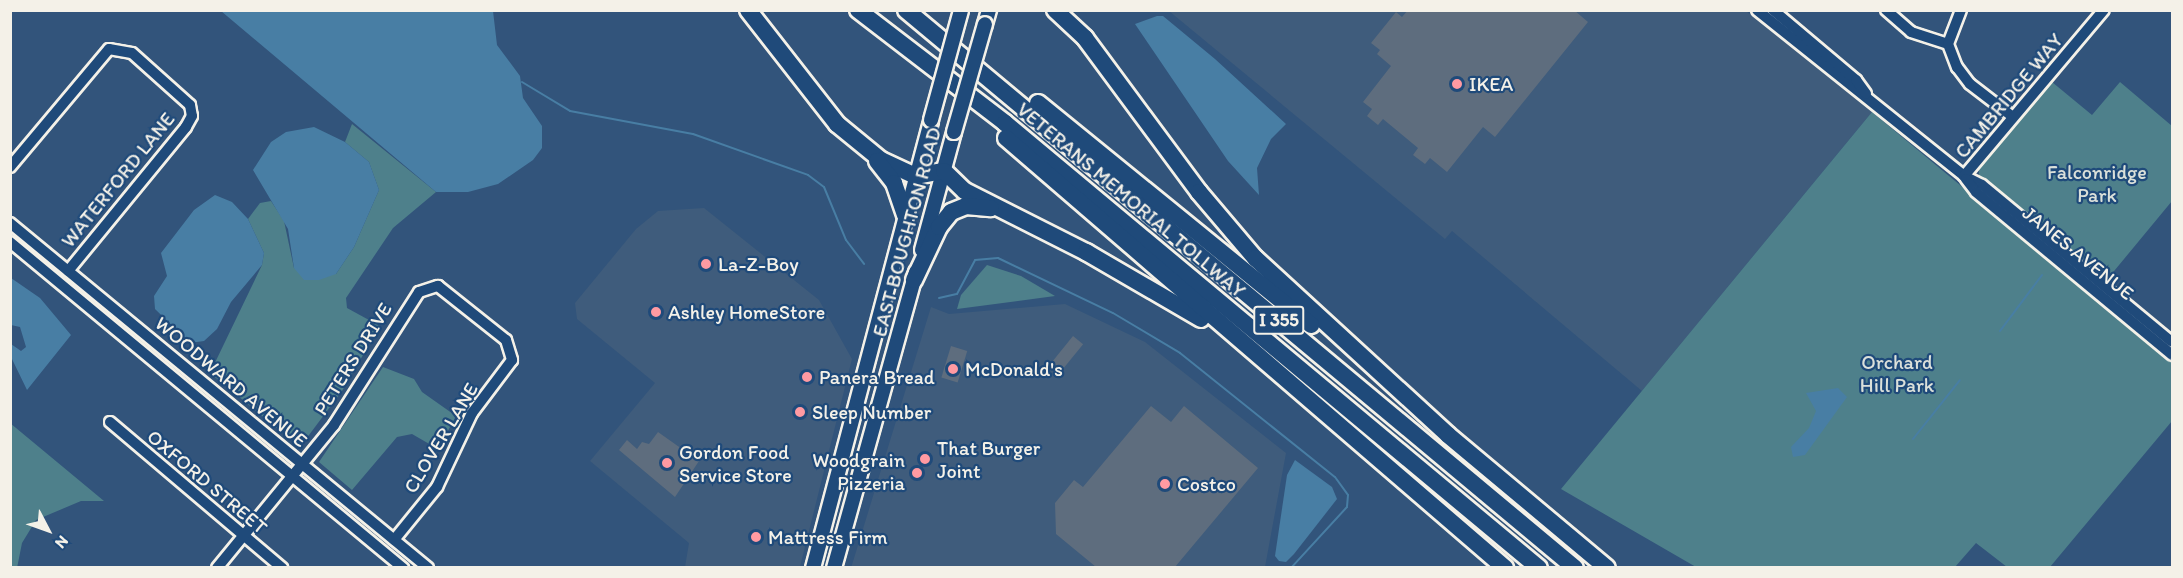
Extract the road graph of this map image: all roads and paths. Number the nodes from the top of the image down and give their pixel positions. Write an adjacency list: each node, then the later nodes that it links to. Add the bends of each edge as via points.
1 (747, 10): 17 (highway, via 824,109)
2 (858, 10): 14 (highway, VETERANS MEMORIAL TOLLWAY / I 355)
3 (906, 10): 13 (highway, VETERANS MEMORIAL TOLLWAY / I 355)
4 (962, 10): 20 (main road, EAST BOUGHTON ROAD, bridge)
5 (1055, 10): 33 (highway, via 1084,38 1199,192 1256,258)
6 (1757, 10): 15 (street, JANES AVENUE)
7 (1773, 10): 15 (street, JANES AVENUE, via 1856,80)
8 (1886, 10): 12 (street, via 1911,32)
9 (1961, 10): 12 (street)
10 (2104, 10): 16 (street, CAMBRIDGE WAY)
11 (987, 17): 19 (main road, EAST BOUGHTON ROAD, bridge)
12 (1948, 44): 16 (street, via 1965,79)
13 (984, 72): 33 (highway, via 1016,87 1060,120); 46 (highway, VETERANS MEMORIAL TOLLWAY / I 355)
14 (954, 83): 31 (highway, via 981,116); 45 (highway, VETERANS MEMORIAL TOLLWAY / I 355)
15 (1868, 96): 21 (street, JANES AVENUE)
16 (2013, 117): 21 (street, CAMBRIDGE WAY)
17 (866, 149): 20 (highway); 23 (highway, via 894,183)
18 (10, 167): 26 (street, WATERFORD LANE, via 103,56 117,47 132,53 186,99 193,111 186,127)
19 (944, 171): 20 (highway); 22 (highway, via 958,187); 27 (main road, EAST BOUGHTON ROAD)
20 (915, 176): 23 (main road, EAST BOUGHTON ROAD)
21 (1964, 176): 28 (street, JANES AVENUE, via 1982,185); 30 (street, JANES AVENUE, via 1976,192)
22 (1001, 209): 27 (highway, via 966,206 951,212 939,227); 31 (highway, via 1193,313)
23 (905, 215): 42 (main road, EAST BOUGHTON ROAD)
24 (10, 223): 26 (street, WOODWARD AVENUE)
25 (10, 242): 35 (street, WOODWARD AVENUE)
26 (68, 271): 34 (street, WOODWARD AVENUE)
27 (914, 280): 43 (main road, EAST BOUGHTON ROAD)
28 (2172, 342)
29 (513, 353): 34 (street, PETERS DRIVE, via 506,340 432,285 419,291 334,425); 37 (street, CLOVER LANE, via 509,367 472,413 437,487)
30 (2172, 354)
31 (1296, 390): 44 (highway)
32 (110, 422): 36 (street, OXFORD STREET)
33 (1448, 435): 47 (highway)
34 (302, 465): 35 (street, PETERS DRIVE); 37 (street, WOODWARD AVENUE)
35 (292, 476): 36 (street, PETERS DRIVE); 40 (street, WOODWARD AVENUE)
36 (244, 535): 38 (street, PETERS DRIVE); 39 (street, OXFORD STREET)
37 (394, 540): 41 (street, WOODWARD AVENUE)
38 (217, 567)
39 (282, 567)
40 (403, 567)
41 (428, 567)
42 (813, 567)
43 (834, 567)
44 (1505, 567)
45 (1539, 567)
46 (1575, 567)
47 (1607, 567)

